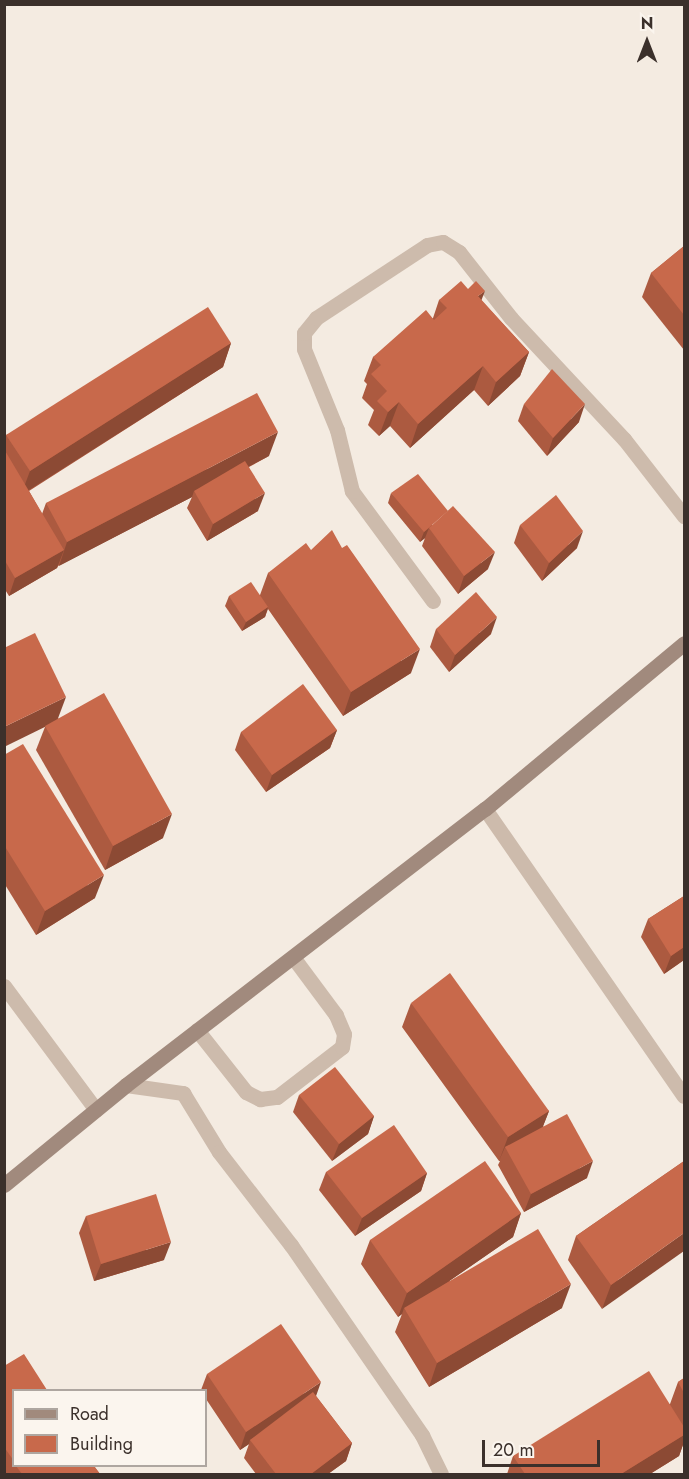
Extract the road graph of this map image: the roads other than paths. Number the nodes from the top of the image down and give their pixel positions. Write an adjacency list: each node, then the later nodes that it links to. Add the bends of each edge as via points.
1 (684, 516): 2 (street, via 624,439 511,318 459,252 443,242 427,245 316,318 304,333 304,349 338,430 352,491)
2 (433, 601)
3 (684, 643): 4 (main road)
4 (485, 809): 5 (main road); 9 (street)
5 (293, 957): 7 (main road); 7 (street, via 336,1014 344,1034 342,1047 277,1097 260,1099 246,1092)
6 (4, 986): 10 (street)
7 (197, 1030): 8 (main road)
8 (126, 1085): 10 (main road); 12 (street, via 183,1093 219,1152 291,1245 422,1435)
9 (684, 1096)
10 (96, 1110): 11 (main road)
11 (4, 1185)
12 (441, 1474)

